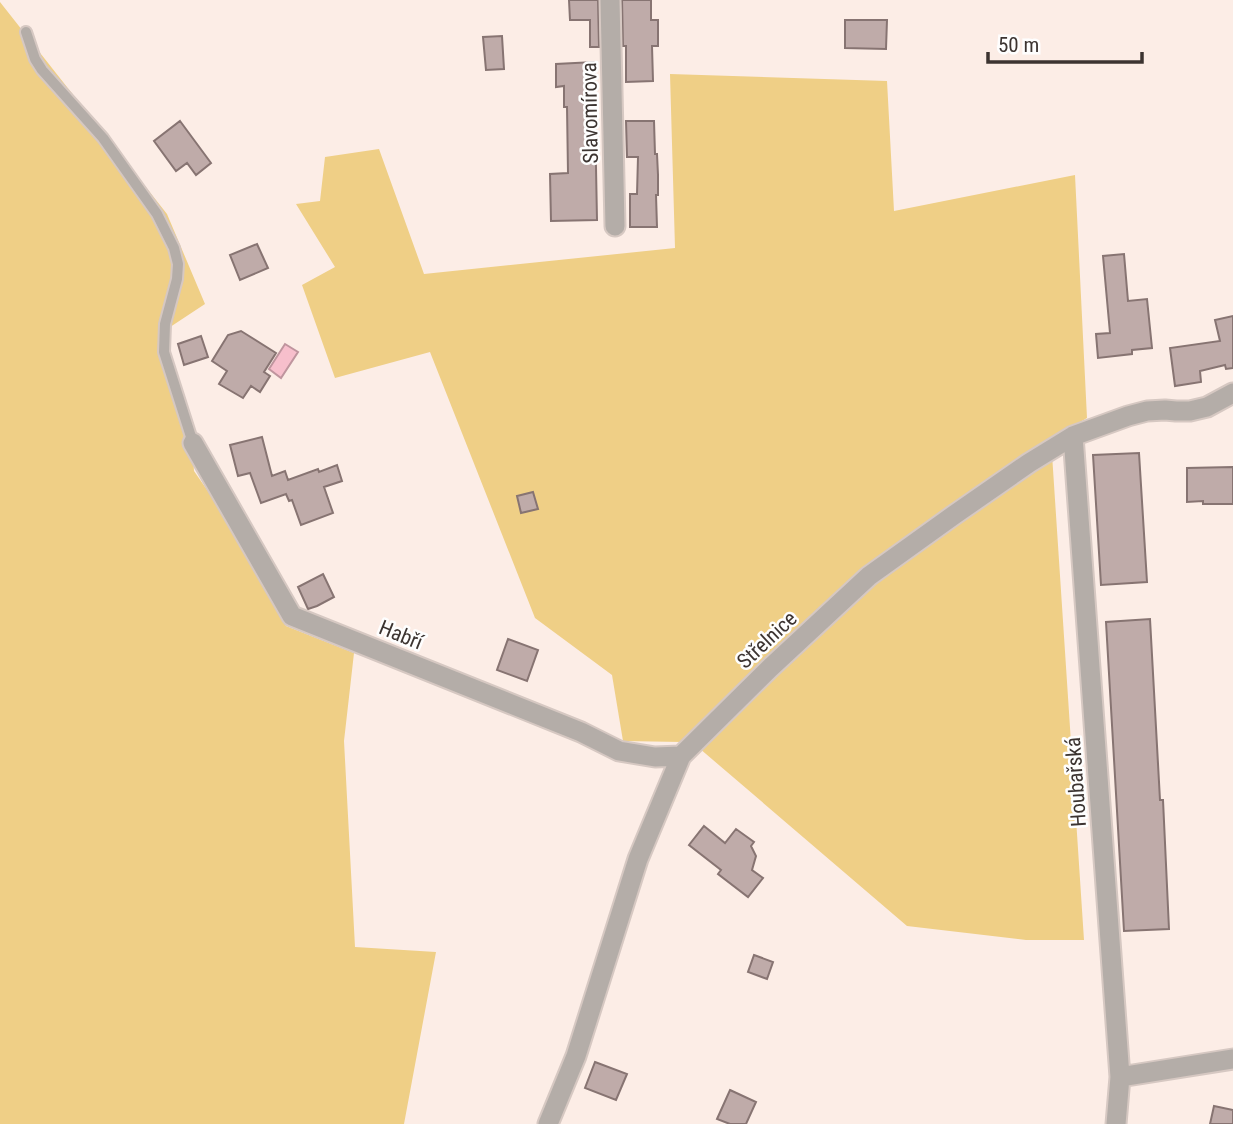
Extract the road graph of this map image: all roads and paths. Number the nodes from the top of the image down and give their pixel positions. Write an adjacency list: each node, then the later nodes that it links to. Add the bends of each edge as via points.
1 (610, 0): 3 (street, Slavomírova)
2 (26, 32): 6 (lane, via 42,70 103,138 157,214 174,248 177,279 165,324 164,352)
3 (615, 226)
4 (1233, 393): 5 (street, Střelnice, via 1207,407 1147,411)
5 (1073, 436): 7 (street, Střelnice, via 869,576); 9 (street, Houbařská)
6 (193, 443): 7 (street, Habří, via 292,616 619,751 655,757)
7 (681, 755): 10 (street, Střelnice, via 638,859 576,1056)
8 (1233, 1059): 9 (street)
9 (1120, 1077): 11 (street, Houbařská)
10 (548, 1124)
11 (1116, 1124)

